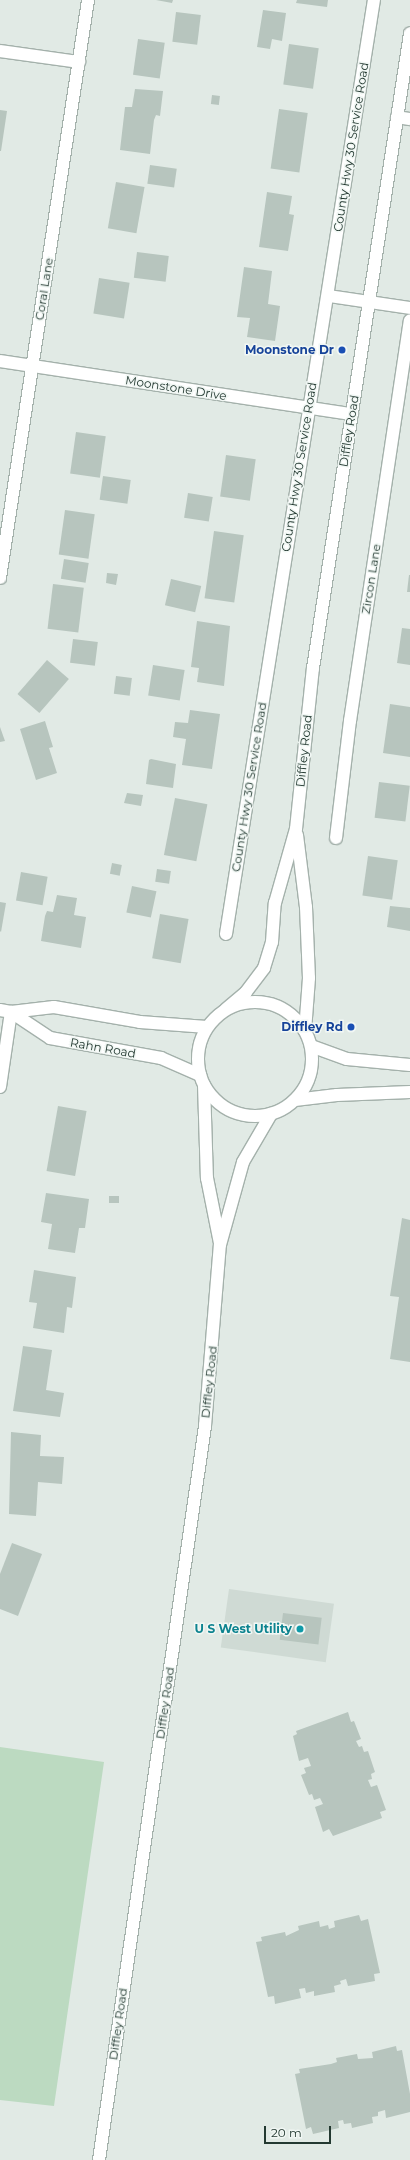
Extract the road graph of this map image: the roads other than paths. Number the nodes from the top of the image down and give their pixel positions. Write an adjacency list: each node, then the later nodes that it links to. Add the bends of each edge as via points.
1 (88, 0): 5 (street, Coral Lane)
2 (374, 0): 8 (street, County Hwy 30 Service Road)
3 (410, 33): 6 (street, Diffley Road)
4 (0, 51): 5 (street)
5 (79, 62): 13 (street, Coral Lane)
6 (397, 117): 7 (street); 9 (street, Diffley Road)
7 (410, 119)
8 (329, 296): 9 (street); 14 (street, County Hwy 30 Service Road)
9 (368, 302): 10 (street); 15 (street, Diffley Road)
10 (410, 308)
11 (410, 320): 18 (street, Zircon Lane, via 350,722)
12 (0, 361): 13 (street, Moonstone Drive)
13 (32, 366): 14 (street, Moonstone Drive); 16 (street, Coral Lane)
14 (308, 408): 15 (street, Moonstone Drive); 19 (street, County Hwy 30 Service Road)
15 (352, 414): 17 (street, Diffley Road, via 313,668)
16 (0, 578)
17 (296, 830): 20 (street, Diffley Road, via 275,903 272,942 264,968 246,992); 23 (street, Diffley Road, via 306,907 309,978)
18 (336, 838)
19 (226, 934)
20 (226, 1010): 22 (street); 23 (street, via 243,1003 261,1002 278,1007 294,1017)
21 (6, 1011): 22 (street, via 54,1007 140,1022); 26 (street, Rahn Road, via 50,1038 161,1058); 27 (street)
22 (207, 1027): 26 (street, via 200,1042 198,1059)
23 (305, 1031): 24 (street)
24 (311, 1046): 25 (street, via 347,1059); 29 (street, via 312,1066 306,1084)
25 (410, 1065)
26 (202, 1080): 30 (street, via 216,1101 232,1112 251,1116); 31 (street, Diffley Road, via 207,1178)
27 (0, 1087)
28 (410, 1092): 29 (street, via 337,1095)
29 (295, 1100): 30 (street)
30 (271, 1114): 31 (street, Diffley Road, via 243,1162)
31 (220, 1245): 32 (street, Diffley Road, via 205,1426)
32 (99, 2160)

